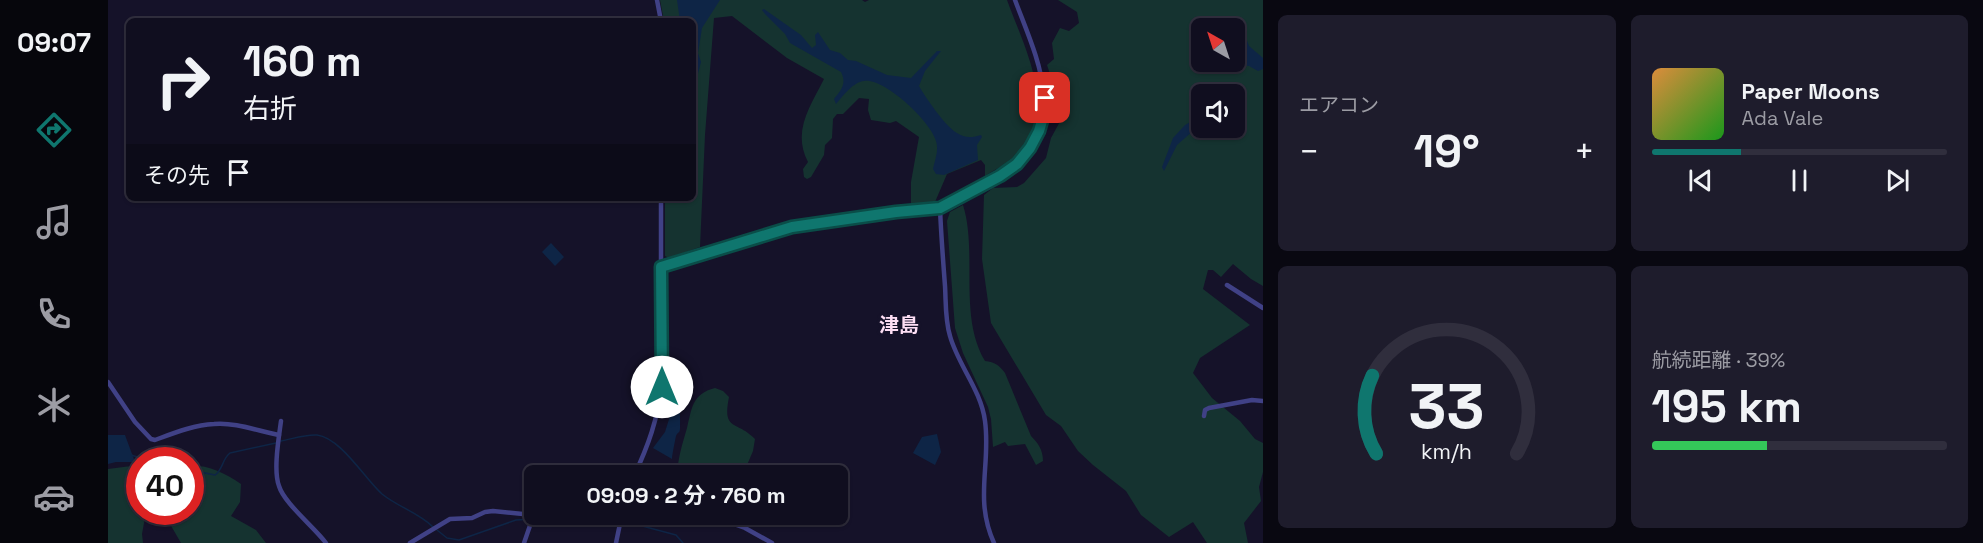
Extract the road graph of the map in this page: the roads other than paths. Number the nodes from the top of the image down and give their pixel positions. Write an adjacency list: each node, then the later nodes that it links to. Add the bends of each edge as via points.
1 (657, 0): 3 (street)
2 (1015, 0): 5 (street, via 1043,78 1044,114 1039,131 1017,164)
3 (660, 18)
4 (661, 201): 6 (street)
5 (942, 207): 6 (street, via 792,227); 24 (street, via 947,320 956,354 985,418 983,498)
6 (661, 267): 14 (street, via 662,387 658,413)
7 (1227, 285): 8 (street)
8 (1263, 308)
9 (108, 382): 13 (street, via 151,439 216,423)
10 (1263, 401): 11 (street, via 1209,408)
11 (1204, 416)
12 (281, 421): 13 (street)
13 (279, 435): 19 (street, via 279,486)
14 (639, 465)
15 (524, 514): 20 (street, via 485,512 472,518 450,519)
16 (530, 525): 21 (street)
17 (620, 525): 22 (street)
18 (737, 525): 23 (street)
19 (326, 543)
20 (410, 543)
21 (524, 543)
22 (616, 543)
23 (772, 543)
24 (994, 543)

